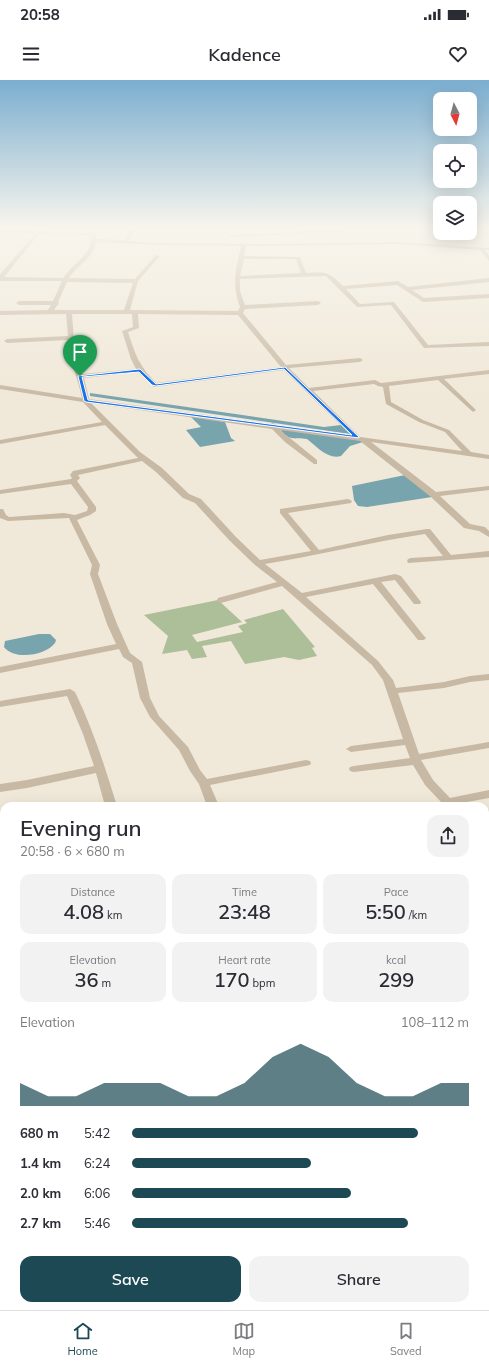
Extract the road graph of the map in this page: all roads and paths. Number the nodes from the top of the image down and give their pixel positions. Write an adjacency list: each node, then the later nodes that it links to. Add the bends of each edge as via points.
1 (63, 285): 12 (street)
2 (135, 285): 15 (street)
3 (237, 285): 14 (street)
4 (339, 285): 8 (street)
5 (365, 285): 8 (street)
6 (402, 285): 9 (street)
7 (440, 285): 9 (street)
8 (342, 288): 22 (street, via 359,306 392,303 426,348)
9 (408, 289): 10 (street, via 428,301)
10 (489, 296)
11 (19, 303): 12 (street)
12 (56, 303): 16 (street)
13 (318, 303): 14 (street)
14 (241, 310): 18 (street, via 183,314); 24 (street)
15 (127, 311): 17 (street); 18 (street)
16 (50, 312): 17 (street); 19 (street)
17 (69, 312): 20 (street)
18 (135, 312): 25 (street, via 136,328 124,331)
19 (0, 313)
20 (70, 338): 21 (street); 27 (street, via 72,354)
21 (7, 342)
22 (489, 344)
23 (360, 360): 24 (street)
24 (284, 367): 25 (street, via 156,385); 31 (street)
25 (140, 370): 27 (street)
26 (489, 372): 28 (street)
27 (80, 376): 32 (street)
28 (439, 378): 29 (street); 33 (street)
29 (386, 384): 31 (street, via 380,385 375,382); 38 (street, via 388,403 421,421 447,431)
30 (0, 387): 32 (street)
31 (308, 390): 36 (street)
32 (86, 401): 34 (street); 35 (street)
33 (473, 410)
34 (106, 422): 37 (street); 40 (street)
35 (273, 425): 36 (street); 41 (street, via 284,438 305,452)
36 (358, 438): 38 (street); 45 (street)
37 (0, 442)
38 (469, 454): 39 (street)
39 (489, 457)
40 (143, 459): 42 (street, via 76,473); 55 (street, via 159,470 186,496 198,501)
41 (314, 462)
42 (73, 481): 44 (street); 48 (street, via 92,507 90,513)
43 (489, 488): 45 (street)
44 (0, 492)
45 (434, 495): 50 (street, via 467,526 482,529)
46 (348, 500): 51 (street, via 283,511)
47 (0, 511): 49 (street)
48 (75, 517): 49 (street, via 64,515); 62 (street, via 73,520 96,565 94,574)
49 (3, 519)
50 (489, 535)
51 (317, 553): 53 (street, via 427,531); 55 (street)
52 (489, 554): 53 (street)
53 (448, 557): 54 (street)
54 (411, 560)
55 (258, 562): 57 (street)
56 (376, 581): 58 (street); 60 (street, via 398,578); 61 (street)
57 (283, 582): 58 (street); 59 (street)
58 (300, 596): 65 (street, via 375,663 388,680)
59 (220, 600)
60 (417, 602)
61 (421, 638)
62 (122, 646): 63 (street); 74 (street, via 126,655 136,662 145,698 155,717 184,750)
63 (0, 670)
64 (489, 678): 65 (street)
65 (392, 691): 67 (street)
66 (0, 704): 72 (street, via 70,692 82,714)
67 (409, 741): 69 (street); 70 (street)
68 (489, 745): 70 (street)
69 (351, 749)
70 (416, 759): 73 (street); 79 (street, via 429,782)
71 (306, 763): 74 (street)
72 (101, 768): 75 (street); 77 (street)
73 (354, 769)
74 (204, 783): 78 (street)
75 (0, 788)
76 (489, 794): 80 (street)
77 (110, 802)
78 (211, 802)
79 (446, 802)
80 (459, 802)

